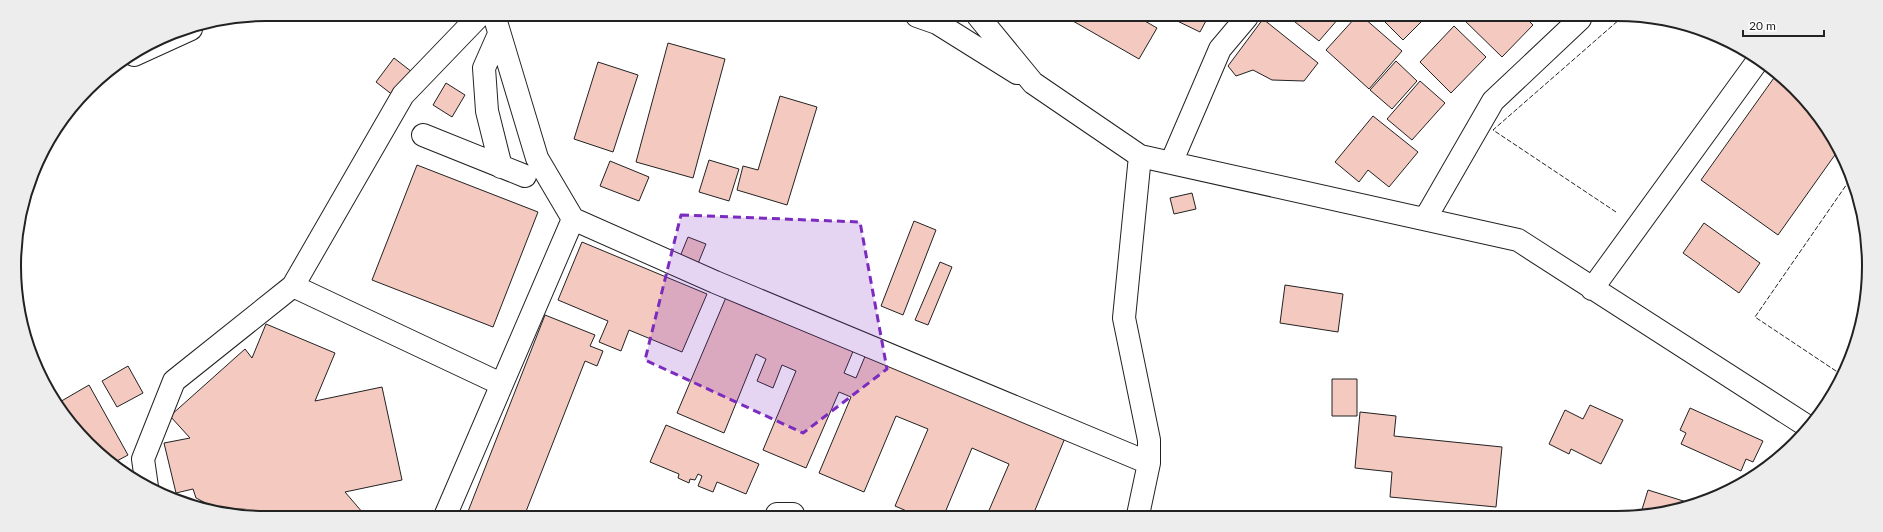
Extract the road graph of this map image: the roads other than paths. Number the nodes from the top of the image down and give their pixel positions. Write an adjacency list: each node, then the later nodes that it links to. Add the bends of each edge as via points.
1 (474, 21): 16 (street, via 403,95)
2 (931, 21): 8 (street)
3 (982, 21): 8 (street)
4 (1244, 21): 11 (street, via 1220,49)
5 (1577, 21): 15 (street, via 1493,101)
6 (496, 24): 12 (street, via 484,68 487,111); 14 (street, via 537,158)
7 (1755, 64): 17 (street)
8 (1033, 83): 10 (street)
9 (423, 135): 12 (street)
10 (1140, 156): 11 (street); 20 (street, via 1124,318 1149,440)
11 (1171, 163): 15 (street)
12 (501, 167): 13 (street)
13 (525, 176)
14 (572, 219): 18 (street); 20 (street, via 715,282)
15 (1425, 219): 17 (street, via 1518,240)
16 (293, 286): 18 (street); 21 (street, via 174,381 143,460)
17 (1592, 288): 19 (street)
18 (501, 384): 22 (street)
19 (1804, 424)
20 (1149, 463): 23 (street)
21 (146, 480)
22 (447, 511)
23 (1139, 511)

